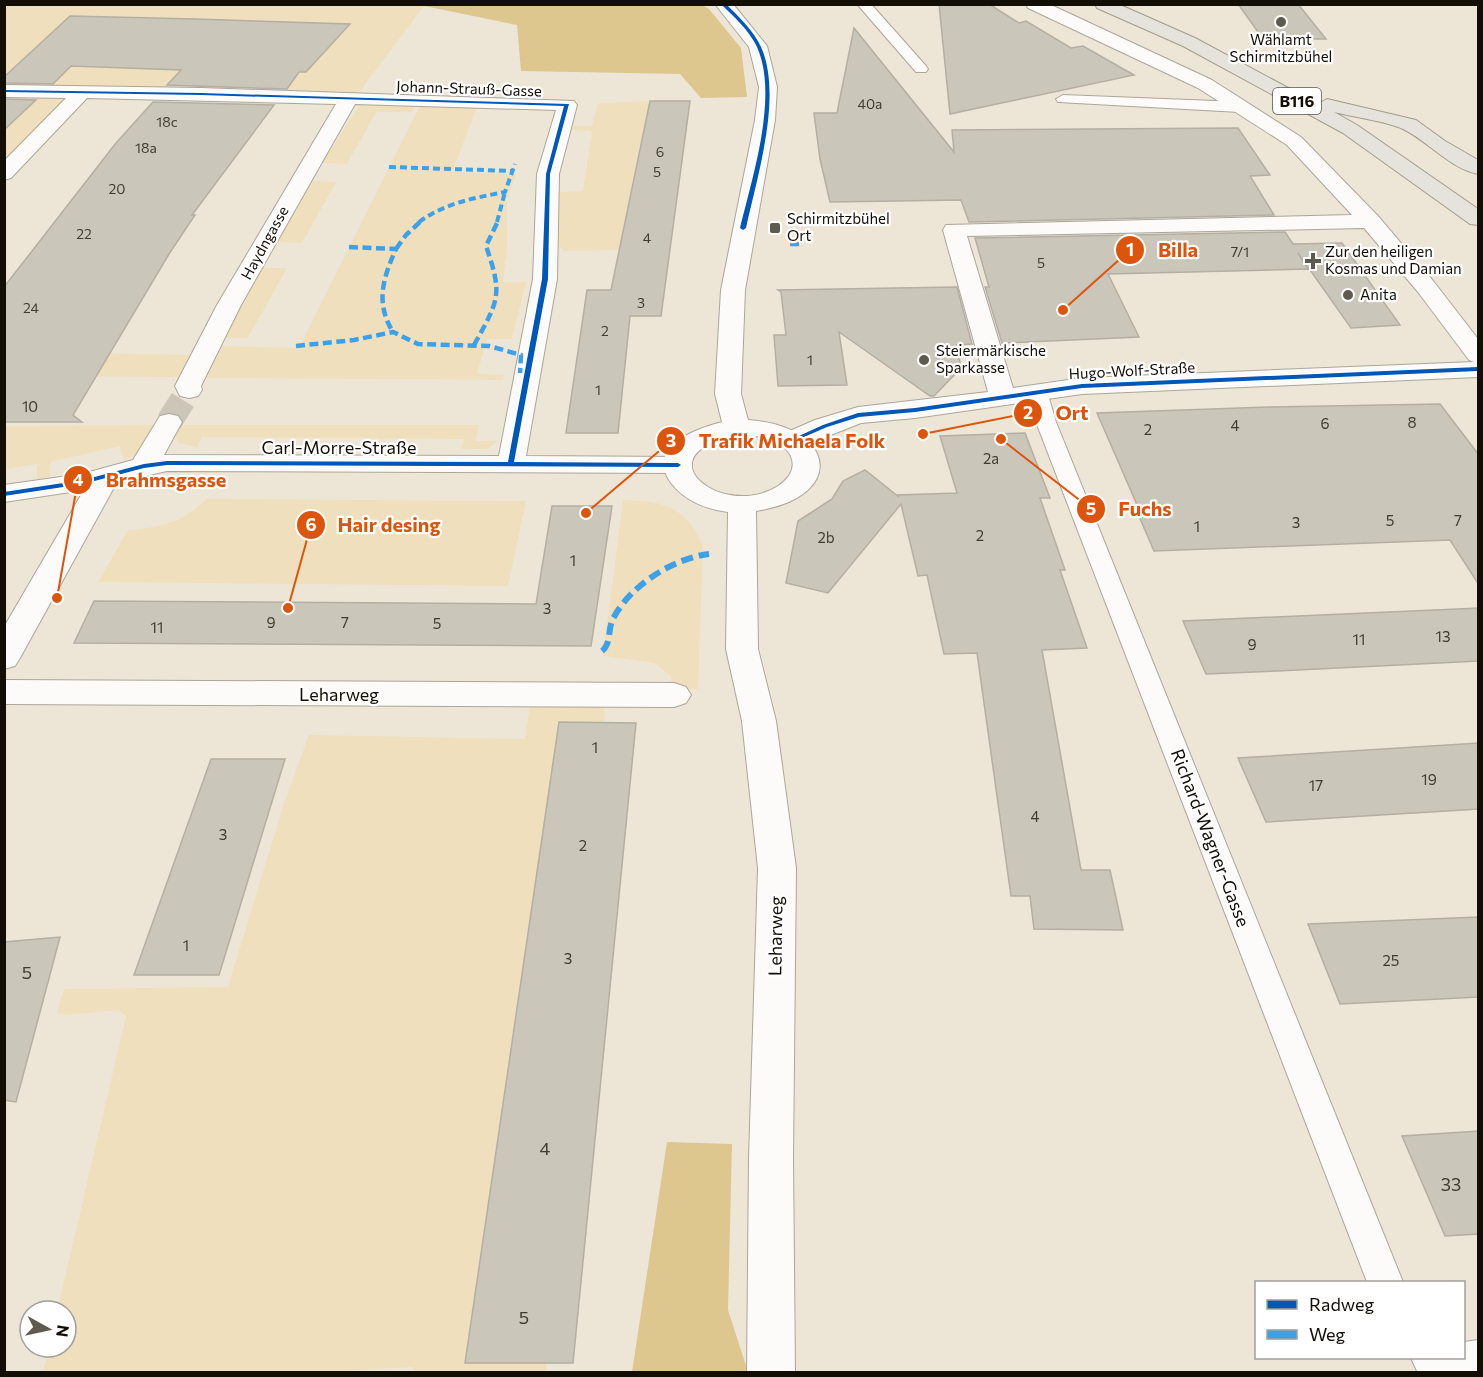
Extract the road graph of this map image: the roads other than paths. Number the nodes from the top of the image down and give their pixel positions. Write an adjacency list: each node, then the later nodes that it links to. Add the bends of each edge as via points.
1 (723, 4): 22 (street, via 759,46 768,87 733,290 728,394)
2 (863, 4): 5 (lane)
3 (1034, 4): 11 (street, via 1175,69)
4 (1103, 4): 8 (main road, B116, via 1189,42)
5 (921, 69)
6 (4, 92): 7 (street, Johann-Strauß-Gasse)
7 (82, 92): 9 (street, Johann-Strauß-Gasse); 13 (street)
8 (1286, 95): 12 (main road, via 1409,124); 14 (main road, B116, via 1350,129)
9 (348, 99): 18 (street, Haydngasse, via 229,305); 24 (street, Johann-Strauß-Gasse, via 567,105 548,174 545,279)
10 (1063, 99): 11 (lane)
11 (1240, 107): 15 (street, via 1294,141)
12 (1479, 168)
13 (4, 174)
14 (1479, 219)
15 (1370, 221): 16 (street); 20 (street, via 954,230)
16 (1479, 355)
17 (1479, 369): 19 (street, Hugo-Wolf-Straße, via 1093,386)
18 (189, 388)
19 (1039, 392): 20 (street, Hugo-Wolf-Straße); 34 (lane, Richard-Wagner-Gasse, via 1046,422)
20 (1003, 398): 23 (street, Hugo-Wolf-Straße, via 858,416)
21 (169, 422): 26 (street)
22 (737, 427): 23 (street, via 758,428); 25 (street, via 711,432 689,443)
23 (793, 440): 29 (street, via 808,463 798,486 783,496)
24 (511, 464): 25 (street, Carl-Morre-Straße); 26 (street, Carl-Morre-Straße)
25 (678, 465): 29 (street, via 689,487 722,502)
26 (144, 466): 27 (street, Carl-Morre-Straße)
27 (106, 476): 28 (street, Carl-Morre-Straße); 30 (street)
28 (4, 494)
29 (742, 504): 37 (street, Leharweg, via 742,649 759,721 777,868)
30 (12, 629): 31 (street)
31 (4, 658)
32 (4, 692): 33 (street, Leharweg)
33 (674, 696)
34 (1385, 1281)
35 (1433, 1359): 36 (lane, via 1447,1363)
36 (1479, 1359)
37 (771, 1372)

